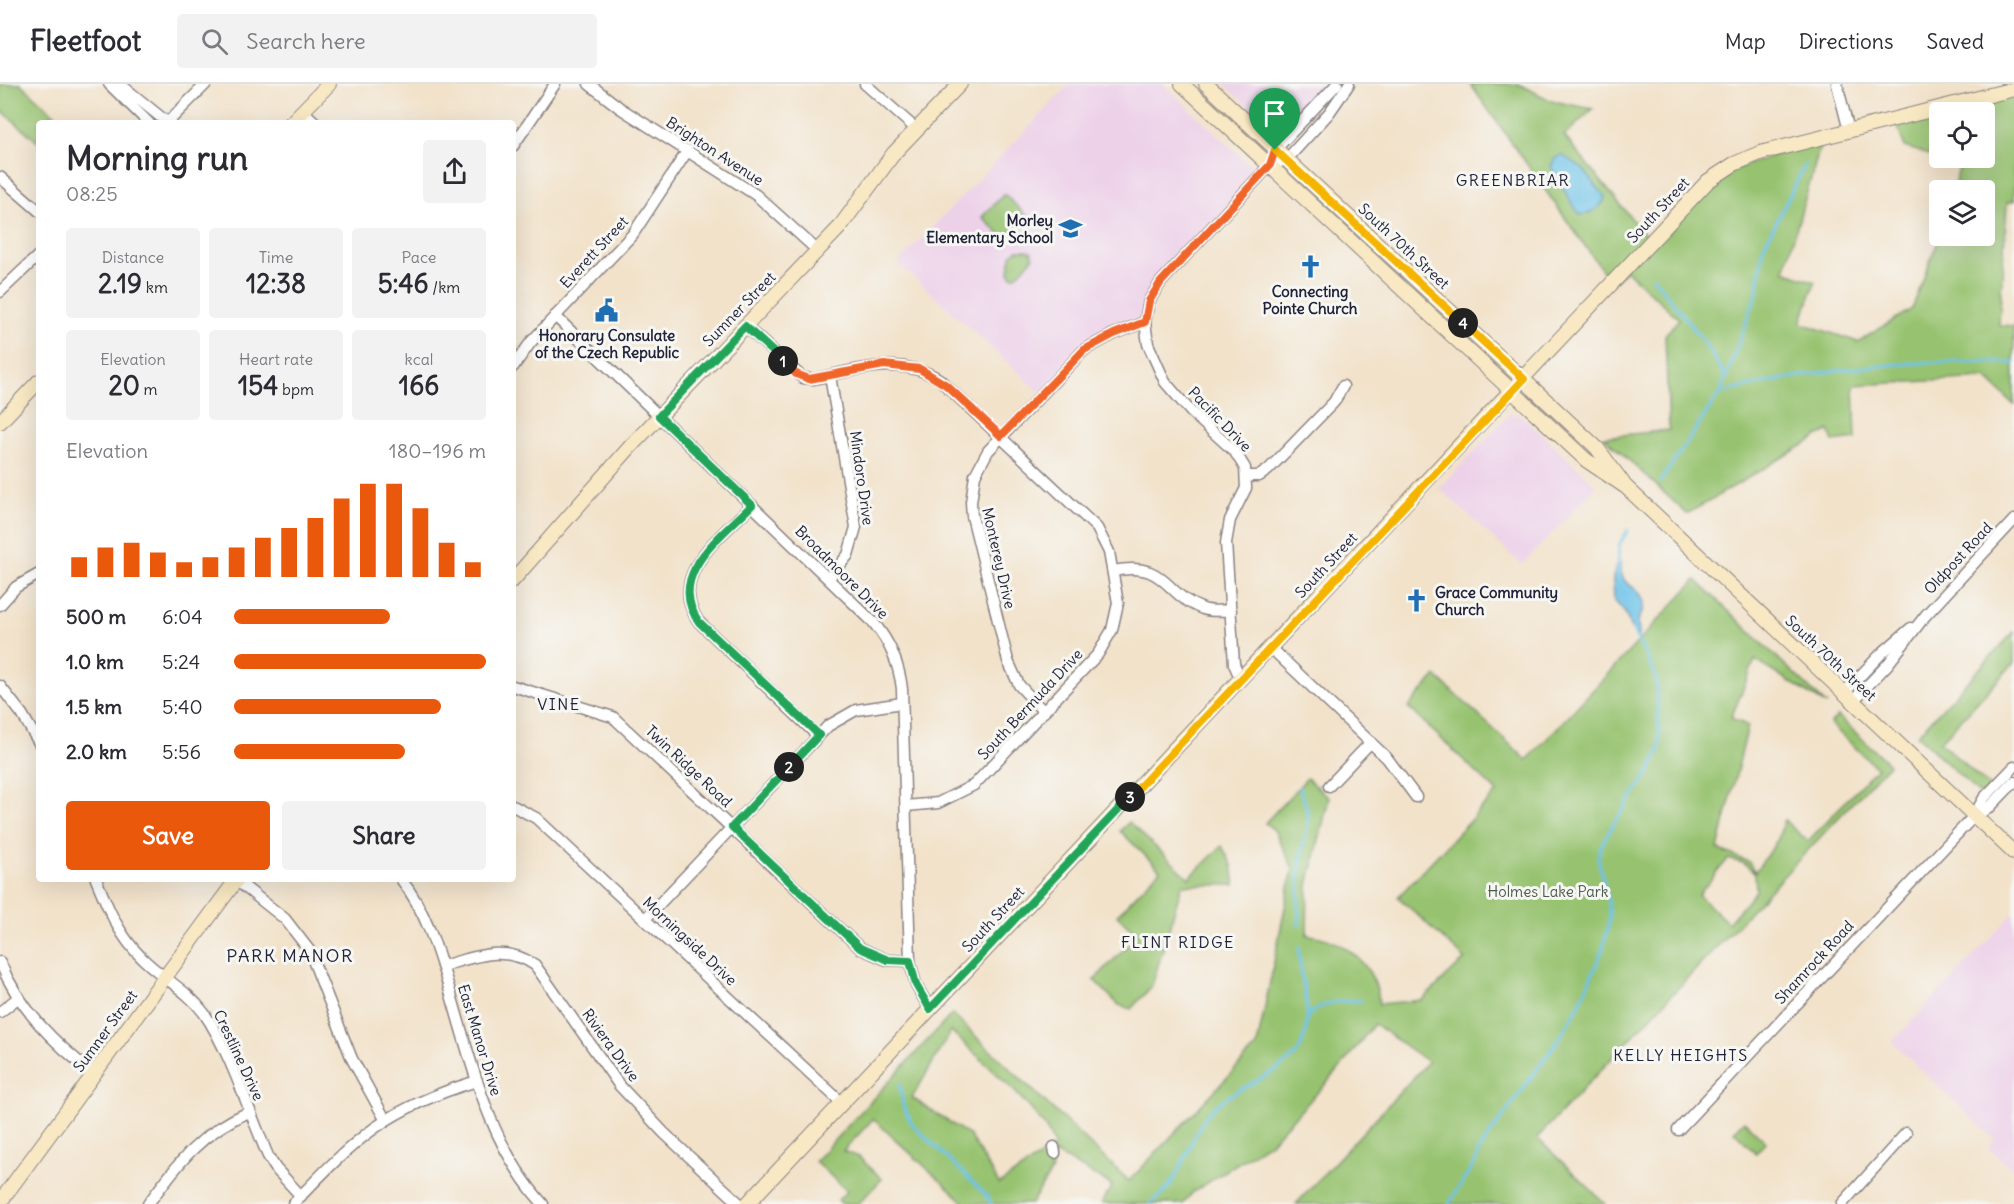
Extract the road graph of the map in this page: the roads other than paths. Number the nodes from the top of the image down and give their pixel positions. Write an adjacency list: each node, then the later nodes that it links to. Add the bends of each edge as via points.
1 (109, 84): 16 (street)
2 (120, 84): 17 (street)
3 (206, 84): 18 (street)
4 (329, 84): 15 (main road)
5 (555, 84): 23 (street)
6 (589, 84): 24 (street, Brighton Avenue)
7 (865, 84): 21 (street)
8 (960, 84): 21 (main road, Sumner Street)
9 (1182, 84): 26 (main road, South 70th Street)
10 (1206, 84): 25 (main road, South 70th Street)
11 (1337, 84): 25 (street)
12 (1349, 84): 25 (street, via 1329,113)
13 (1837, 84): 22 (street)
14 (2014, 89): 22 (main road, South Street)
15 (303, 111): 19 (main road); 20 (street)
16 (146, 120)
17 (163, 120)
18 (170, 120)
19 (294, 120)
20 (313, 120)
21 (916, 129): 29 (main road, Sumner Street)
22 (1849, 131): 37 (main road, South Street, via 1760,153 1719,172)
23 (516, 142)
24 (687, 150): 29 (street, Brighton Avenue, via 756,195); 32 (street, Everett Street, via 639,226)
25 (1281, 155): 26 (street); 37 (main road, South 70th Street)
26 (1270, 165): 33 (street, via 1161,282 1149,301); 40 (main road, South 70th Street)
27 (0, 177): 28 (street)
28 (36, 209)
29 (818, 251): 34 (main road, Sumner Street)
30 (36, 258): 31 (street)
31 (0, 292)
32 (555, 316): 35 (street, Everett Street); 41 (street, Broadmoore Drive)
33 (1145, 322): 43 (street, Monterey Drive, via 1084,350); 44 (street, Pacific Drive, via 1148,344 1165,382 1191,412 1236,452)
34 (745, 326): 36 (street, South Bermuda Drive, via 796,374 809,379); 41 (main road, Sumner Street)
35 (516, 363)
36 (830, 376): 43 (street, South Bermuda Drive, via 884,365 920,369 946,385); 51 (street, Mindoro Drive, via 856,527 848,555)
37 (1524, 379): 40 (main road, South Street); 45 (main road, South 70th Street, via 1597,448)
38 (36, 384): 42 (main road)
39 (1343, 386): 44 (street, via 1334,402 1268,470 1259,476)
40 (1514, 390): 45 (main road, South 70th Street, via 1586,460); 54 (main road, South Street)
41 (659, 416): 46 (street, Broadmoore Drive); 50 (main road, Sumner Street)
42 (0, 422)
43 (1001, 436): 48 (street, South Bermuda Drive, via 1089,518 1104,540); 60 (street, Monterey Drive, via 987,451 975,475 972,516 1008,661 1019,686)
44 (1247, 476): 53 (street, Pacific Drive, via 1245,493 1227,531)
45 (1626, 487): 58 (main road, South 70th Street)
46 (752, 505): 51 (street, Broadmoore Drive); 61 (street, via 694,567 687,588 689,605 699,622)
47 (2014, 520): 58 (street, Oldpost Road, via 1925,616 1881,654)
48 (1113, 571): 53 (street, via 1150,571 1195,605 1214,611); 60 (street, South Bermuda Drive, via 1118,603 1108,640)
49 (36, 576): 52 (street, via 16,587)
50 (516, 577)
51 (829, 578): 59 (street, Broadmoore Drive, via 889,644 900,675)
52 (0, 605)
53 (1231, 610): 55 (street, Pacific Drive, via 1234,664)
54 (1270, 648): 55 (main road, South Street); 63 (street)
55 (1241, 680): 83 (main road, South Street)
56 (0, 686): 62 (street)
57 (516, 687): 71 (street, Twin Ridge Road, via 613,717)
58 (1849, 697): 70 (main road, South 70th Street)
59 (902, 703): 61 (street, via 856,710); 68 (street, Broadmoore Drive)
60 (1044, 712): 68 (street, South Bermuda Drive, via 965,791 938,803)
61 (819, 735): 71 (street)
62 (36, 738)
63 (1371, 742): 66 (street); 67 (street)
64 (2014, 767): 70 (street, Shamrock Road, via 1984,798)
65 (2014, 782): 70 (street, Shamrock Road, via 1989,808)
66 (1329, 786)
67 (1416, 797)
68 (906, 806): 78 (street, Broadmoore Drive)
69 (516, 808): 77 (street, Morningside Drive, via 536,818)
70 (1974, 816): 72 (main road, South 70th Street); 90 (street, Shamrock Road)
71 (732, 827): 77 (street); 78 (street, Twin Ridge Road, via 860,948 888,960)
72 (2014, 853)
73 (97, 882): 81 (street, Crestline Drive, via 121,933 142,959)
74 (234, 882): 81 (main road, Sumner Street)
75 (240, 882): 89 (street, via 285,919 309,950 352,1059)
76 (403, 882): 80 (street, East Manor Drive, via 428,926)
77 (645, 919): 87 (street, Morningside Drive)
78 (910, 961): 83 (street, Broadmoore Drive, via 916,985)
79 (0, 962): 82 (street)
80 (442, 966): 86 (street, East Manor Drive); 96 (street, Riviera Drive, via 494,952 516,955 535,965 619,1085)
81 (165, 977): 85 (main road, Sumner Street); 88 (street, Crestline Drive, via 193,1000 212,1026)
82 (19, 997): 84 (street); 85 (street, via 50,1037)
83 (930, 1009): 87 (main road, South Street)
84 (0, 1012)
85 (94, 1074): 93 (main road, Sumner Street)
86 (477, 1081): 89 (street, via 426,1098); 95 (street, East Manor Drive, via 507,1155)
87 (842, 1103): 97 (main road, South Street)
88 (249, 1112): 92 (street, Crestline Drive, via 276,1169); 94 (street, via 221,1125 193,1147)
89 (385, 1119): 92 (street, via 342,1153)
90 (1678, 1130)
91 (1906, 1133): 98 (street)
92 (297, 1200)
93 (0, 1202)
94 (148, 1204)
95 (543, 1204)
96 (740, 1204)
97 (747, 1204)
98 (1842, 1204)

